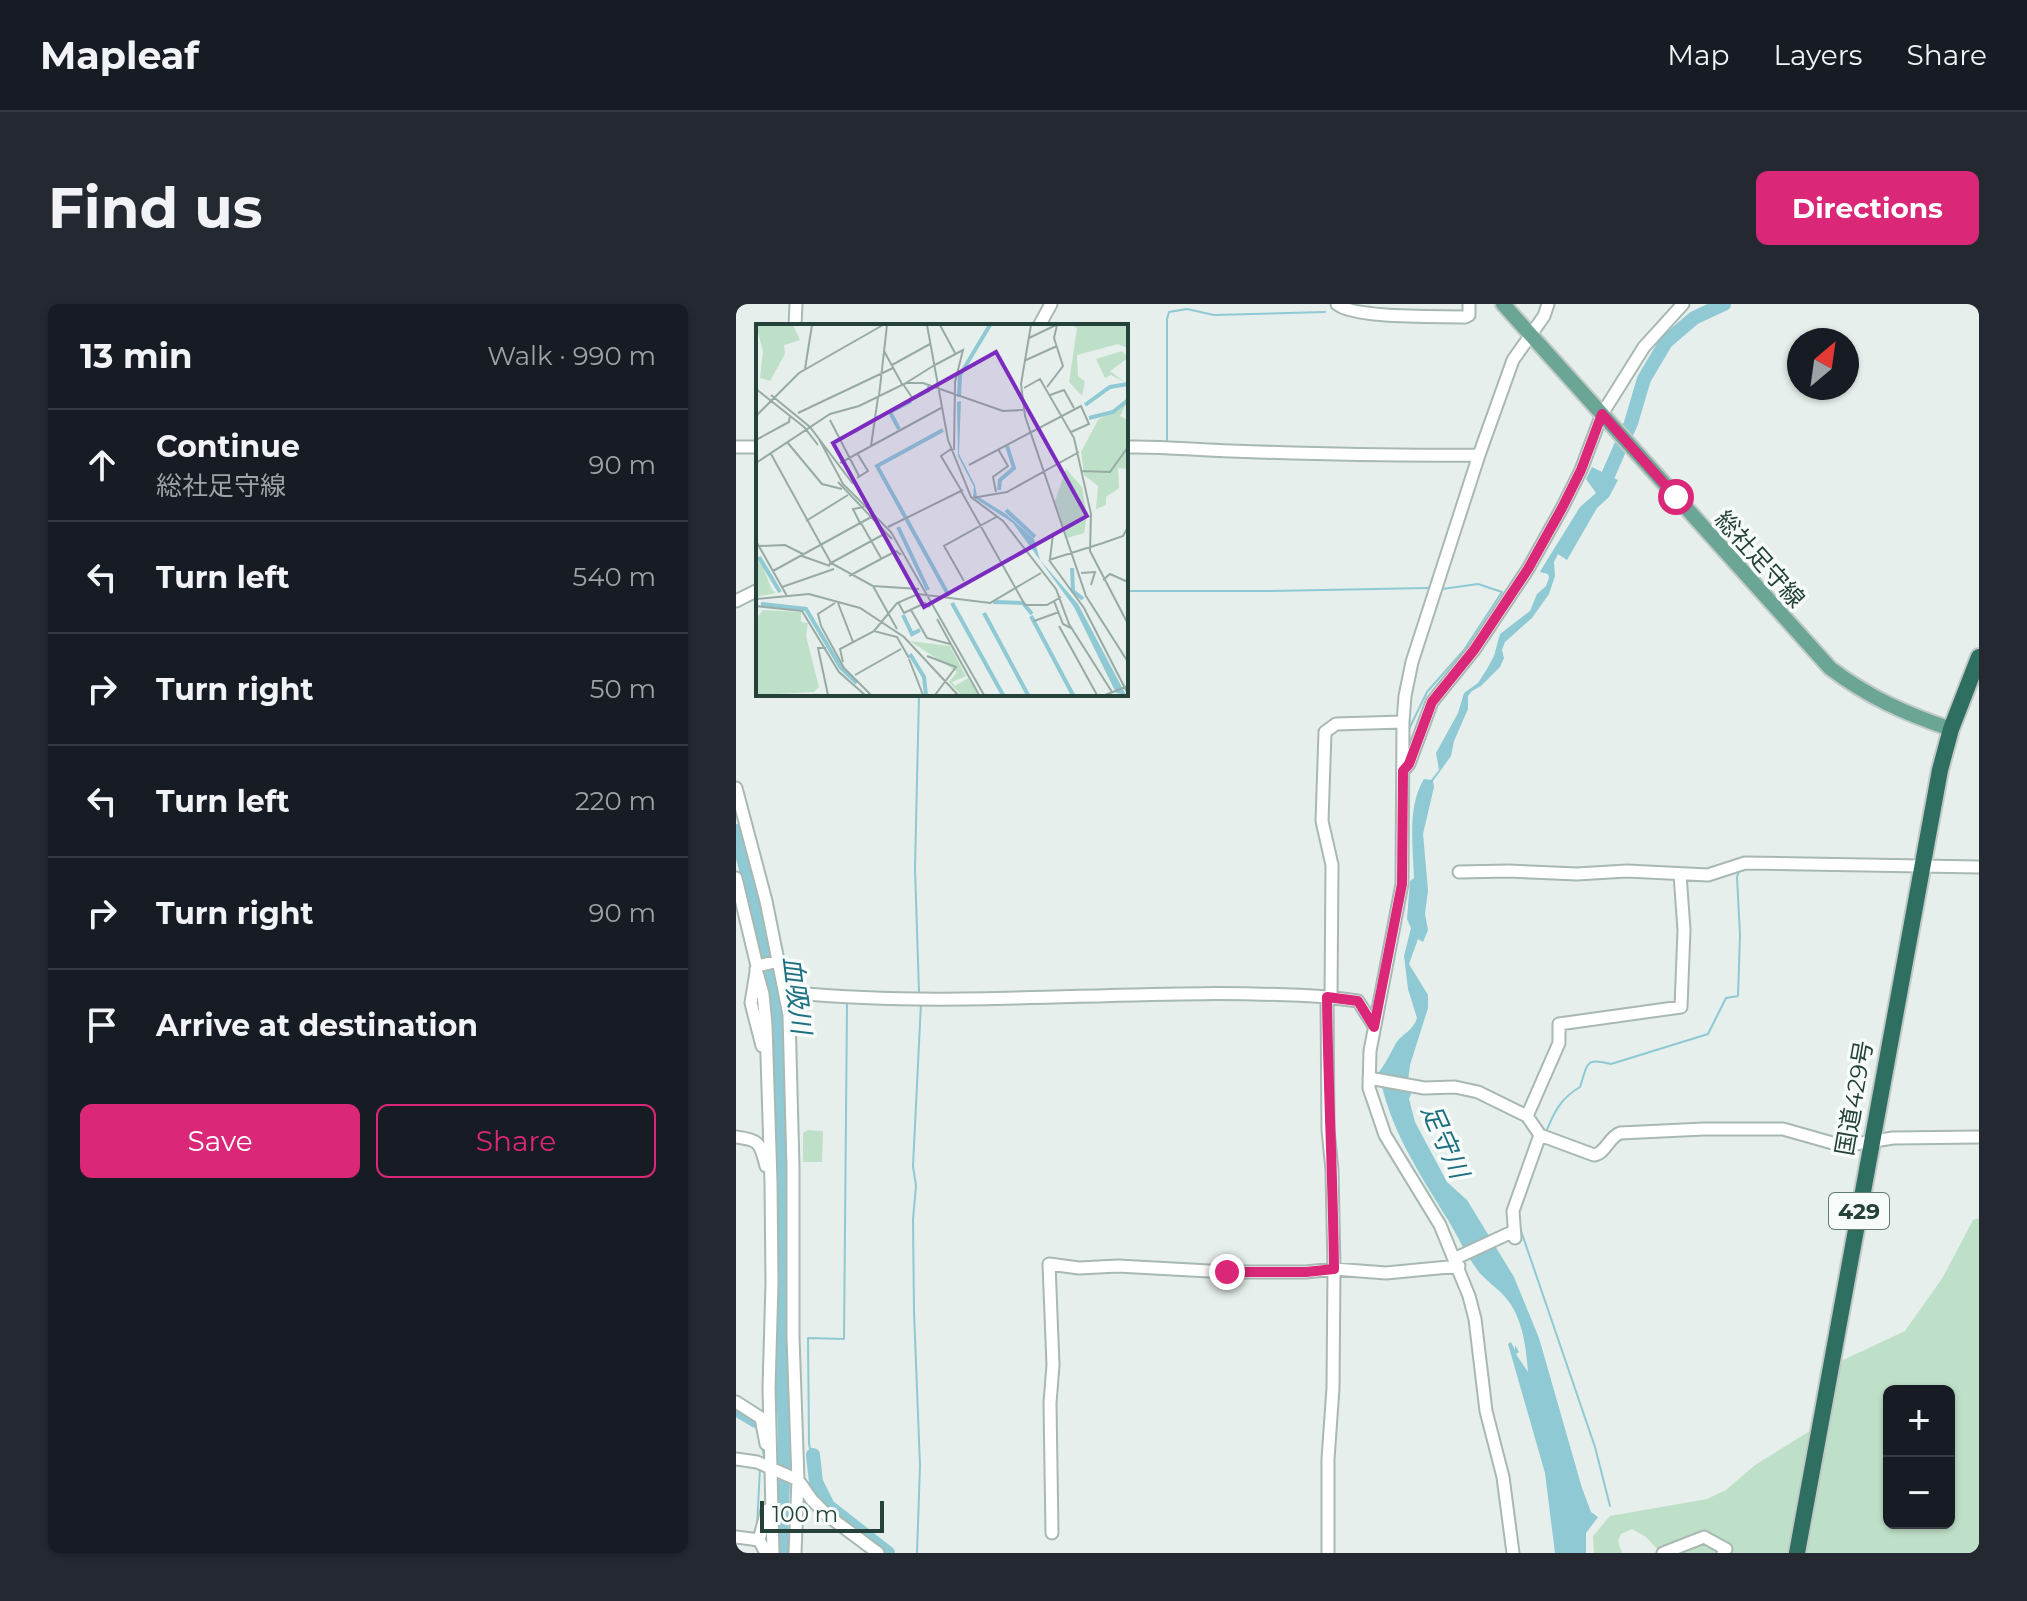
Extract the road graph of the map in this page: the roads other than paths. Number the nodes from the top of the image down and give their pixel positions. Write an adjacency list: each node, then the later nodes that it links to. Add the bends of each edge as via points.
1 (796, 304): 8 (street)
2 (1051, 304): 9 (street)
3 (1337, 304): 4 (street, via 1393,315 1465,317)
4 (1469, 304)
5 (1503, 304): 10 (main road, 総社足守線)
6 (1548, 304): 10 (street)
7 (1683, 304): 11 (street, via 1644,347)
8 (795, 324)
9 (1040, 324)
10 (1530, 333): 11 (main road, 総社足守線); 13 (street, via 1513,360)
11 (1604, 417): 18 (main road, 総社足守線, via 1830,668 1886,705); 19 (street, via 1528,569 1432,702)
12 (1128, 447): 13 (street)
13 (1479, 455): 17 (street, via 1412,662)
14 (756, 591): 15 (street)
15 (736, 601)
16 (1979, 657): 18 (highway, 国道429号 / 429)
17 (1403, 722): 19 (street); 29 (street, via 1336,724 1325,732 1322,821 1332,865)
18 (1951, 729): 22 (highway, 国道429号 / 429)
19 (1403, 771): 32 (street, via 1402,884)
20 (736, 788): 27 (street)
21 (1979, 867): 22 (street)
22 (1920, 868): 24 (street, via 1745,863 1716,874); 25 (street); 39 (highway, 国道429号 / 429)
23 (1459, 872): 24 (street)
24 (1680, 874): 35 (street, via 1681,1007 1559,1024 1559,1043)
25 (1979, 874)
26 (736, 878): 28 (street)
27 (777, 962): 28 (street); 29 (street, via 797,993 849,998 1047,999 1130,993); 46 (street, via 789,1015)
28 (758, 967): 31 (street); 33 (street)
29 (1332, 998): 32 (street, via 1358,1001); 42 (street, via 1328,1130)
30 (736, 1002): 31 (street)
31 (751, 1003): 33 (street)
32 (1374, 1027): 34 (street)
33 (767, 1058): 40 (street)
34 (1371, 1078): 35 (street, via 1478,1092); 41 (street, via 1372,1101 1385,1135)
35 (1527, 1116): 36 (street)
36 (1543, 1136): 39 (street, via 1594,1155 1620,1133 1783,1129 1843,1146); 41 (street, via 1513,1211 1512,1234)
37 (736, 1137): 40 (street, via 760,1145)
38 (1979, 1137): 39 (street)
39 (1871, 1141): 59 (highway, 国道429号 / 429)
40 (771, 1182): 45 (street, via 769,1388)
41 (1458, 1260): 42 (street, via 1386,1273); 56 (street, via 1475,1319)
42 (1336, 1269): 48 (street, via 1238,1272 1049,1264); 55 (street)
43 (736, 1402): 45 (street, via 761,1418)
44 (736, 1459): 45 (street)
45 (774, 1469): 46 (street); 47 (street)
46 (795, 1479): 53 (street); 54 (street, via 818,1507)
47 (772, 1495): 50 (street); 52 (street)
48 (1052, 1533)
49 (736, 1537): 50 (street)
50 (759, 1540): 51 (street)
51 (766, 1553)
52 (773, 1553)
53 (795, 1553)
54 (878, 1553)
55 (1328, 1553)
56 (1513, 1553)
57 (1663, 1553): 58 (street, via 1704,1537 1726,1549)
58 (1723, 1553)
59 (1797, 1553)

